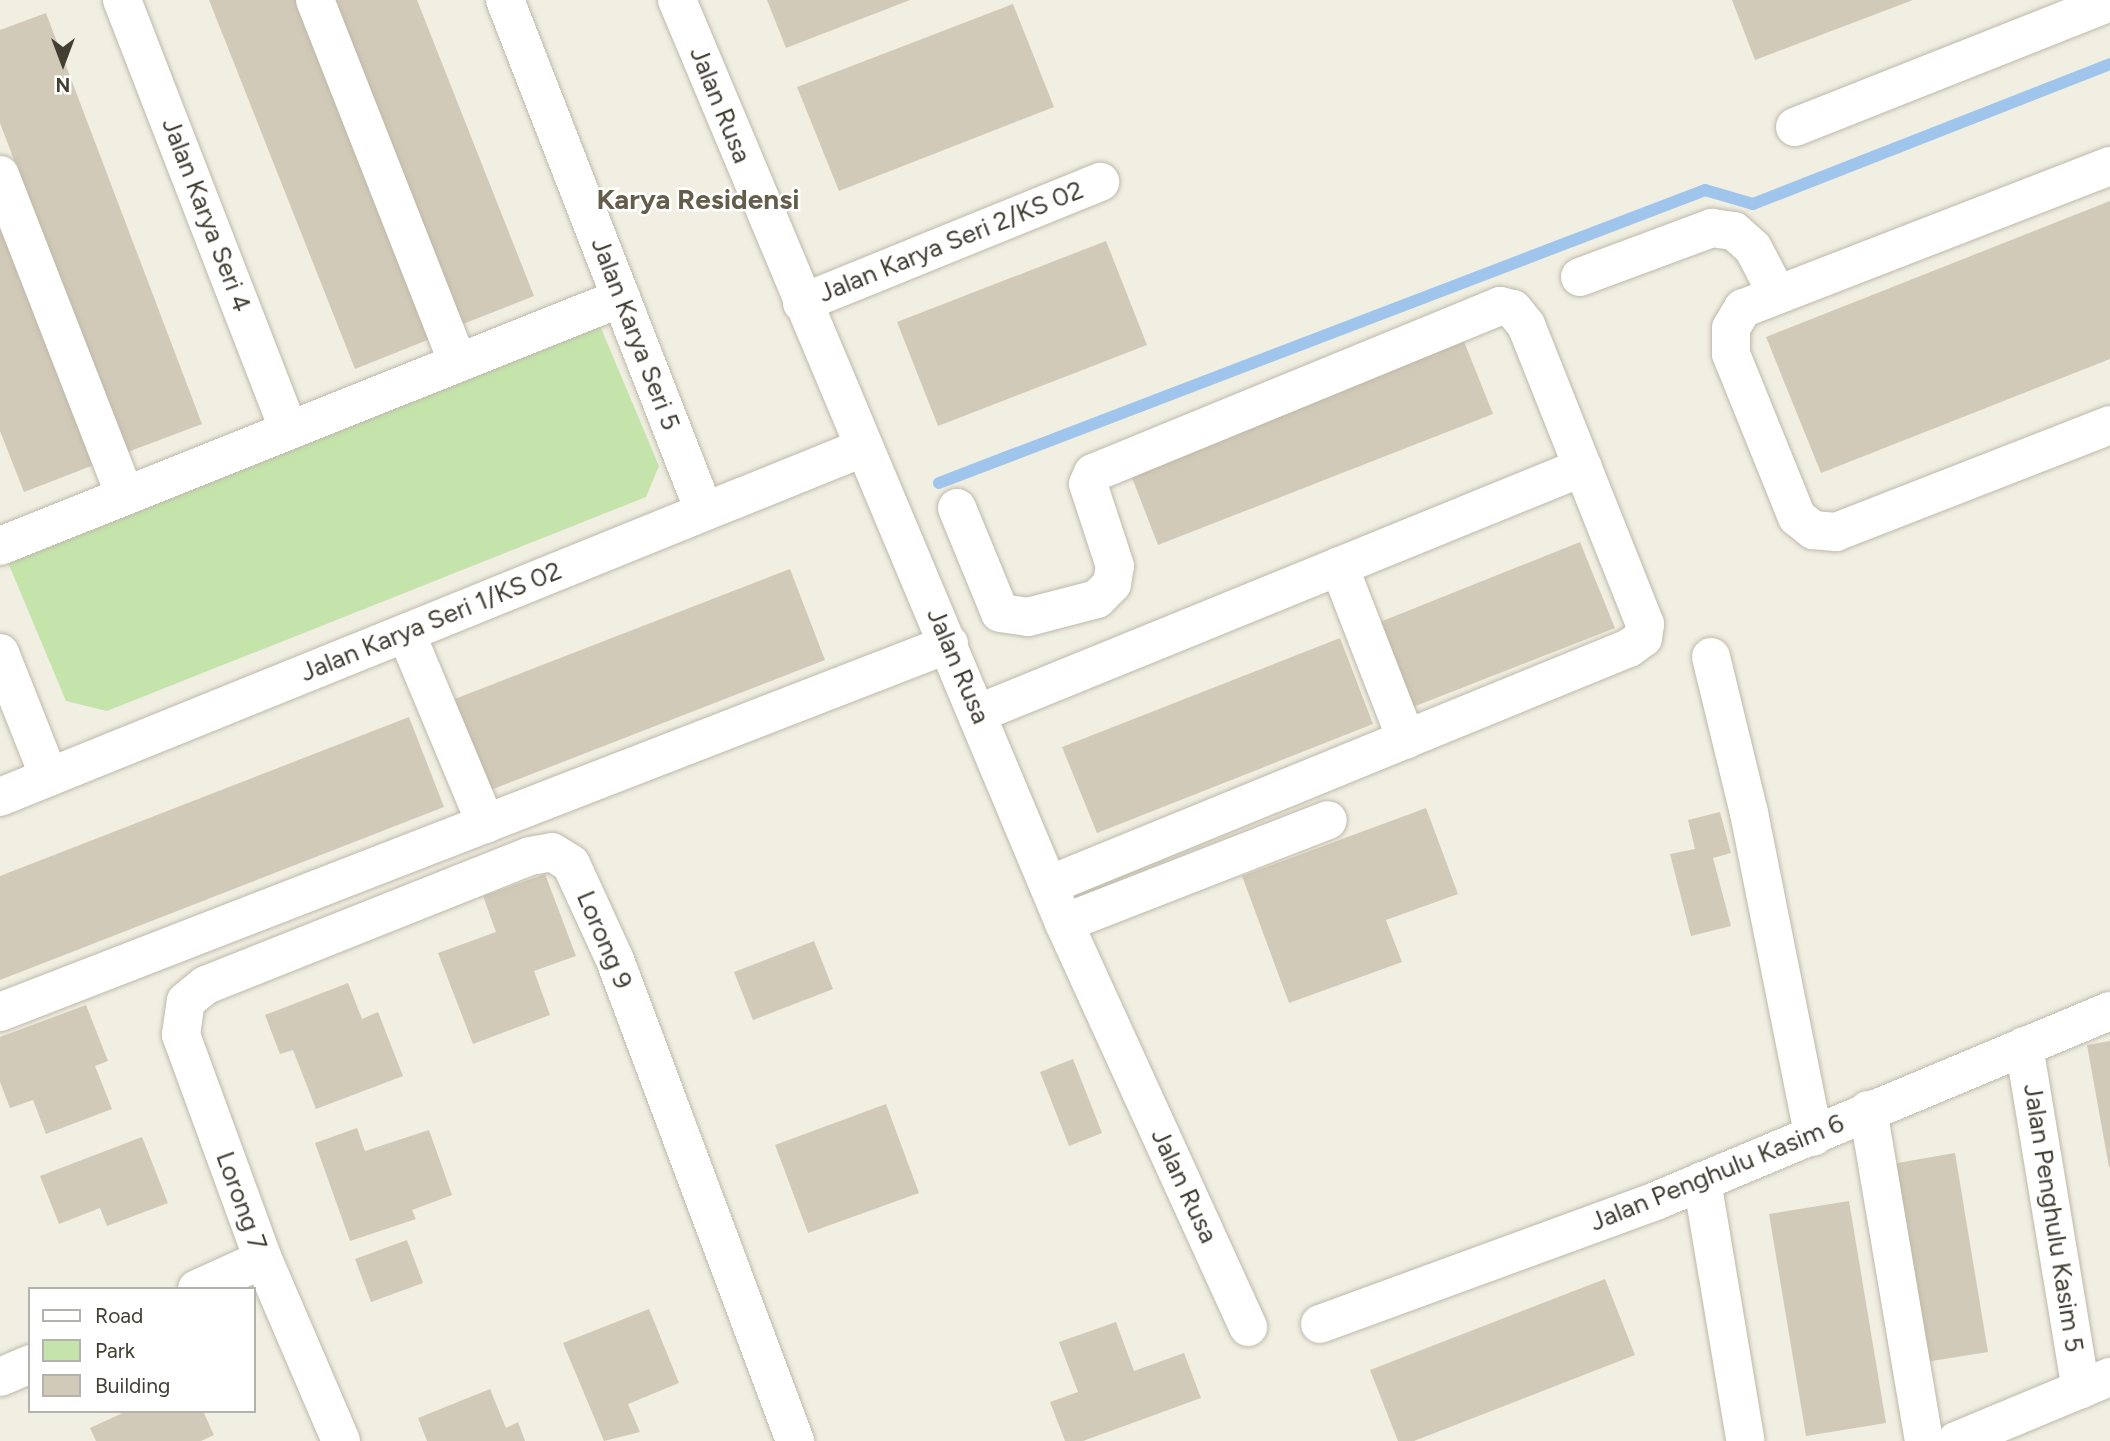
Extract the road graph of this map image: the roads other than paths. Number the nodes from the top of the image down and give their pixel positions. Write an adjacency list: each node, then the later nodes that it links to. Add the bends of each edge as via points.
1 (122, 0): 17 (street, Jalan Karya Seri 4)
2 (315, 0): 15 (street)
3 (505, 0): 13 (street, Jalan Karya Seri 5)
4 (677, 0): 14 (street, Jalan Rusa)
5 (2110, 2): 6 (street)
6 (2055, 10): 7 (street)
7 (1795, 127)
8 (2110, 166): 12 (street)
9 (0, 175): 20 (street)
10 (1100, 182): 14 (street, Jalan Karya Seri 2/KS 02)
11 (1580, 278): 12 (street, via 1712,228 1734,231 1753,248)
12 (1777, 294): 16 (street, via 1743,308 1731,328 1731,354 1797,517 1813,530 1836,532)
13 (621, 298): 15 (street); 22 (street, Jalan Karya Seri 5)
14 (802, 303): 18 (street, Jalan Rusa)
15 (458, 363): 17 (street)
16 (2110, 425)
17 (289, 430): 20 (street)
18 (862, 448): 22 (street, Jalan Karya Seri 1/KS 02); 26 (street, Jalan Rusa)
19 (1583, 467): 24 (street); 25 (street, via 1526,325 1513,309 1500,306 1093,473 1088,484 1115,566 1112,584 1097,599 1028,617 1000,613); 32 (street, via 1645,624 1643,638 1629,648)
20 (125, 496): 23 (street)
21 (957, 508): 25 (street)
22 (704, 512): 27 (street, Jalan Karya Seri 1/KS 02)
23 (0, 546)
24 (1339, 566): 31 (street); 32 (street)
25 (987, 582): 26 (street)
26 (932, 606): 28 (street, Jalan Rusa)
27 (406, 633): 33 (street, Jalan Karya Seri 1/KS 02); 36 (street)
28 (949, 644): 31 (street, Jalan Rusa); 36 (street)
29 (0, 653): 33 (street)
30 (1711, 657): 44 (street, via 1749,813)
31 (979, 713): 37 (street, Jalan Rusa)
32 (1406, 739): 37 (street)
33 (50, 777): 34 (street, Jalan Karya Seri 1/KS 02)
34 (0, 797)
35 (1328, 820): 38 (street)
36 (486, 824): 40 (street)
37 (1049, 885): 38 (street, Jalan Rusa)
38 (1064, 923): 49 (street, Jalan Rusa)
39 (2110, 1011): 42 (street, Jalan Penghulu Kasim 6)
40 (0, 1012)
41 (181, 1035): 46 (street, Lorong 7); 56 (street, Lorong 9, via 186,1001 206,985 530,856 552,852 570,864 615,960)
42 (2024, 1046): 43 (street, Jalan Penghulu Kasim 6); 52 (street, Jalan Penghulu Kasim 5)
43 (1868, 1110): 44 (street, Jalan Penghulu Kasim 6); 57 (street)
44 (1814, 1137): 45 (street, Jalan Penghulu Kasim 6)
45 (1702, 1181): 48 (street, Jalan Penghulu Kasim 6); 54 (street)
46 (263, 1259): 47 (street); 55 (street, Lorong 7)
47 (201, 1287)
48 (1320, 1324)
49 (1248, 1327)
50 (28, 1365): 51 (street)
51 (0, 1377)
52 (2096, 1383): 53 (street)
53 (1994, 1434): 58 (street)
54 (1745, 1439)
55 (341, 1441)
56 (795, 1441)
57 (1924, 1441)
58 (1956, 1441)

